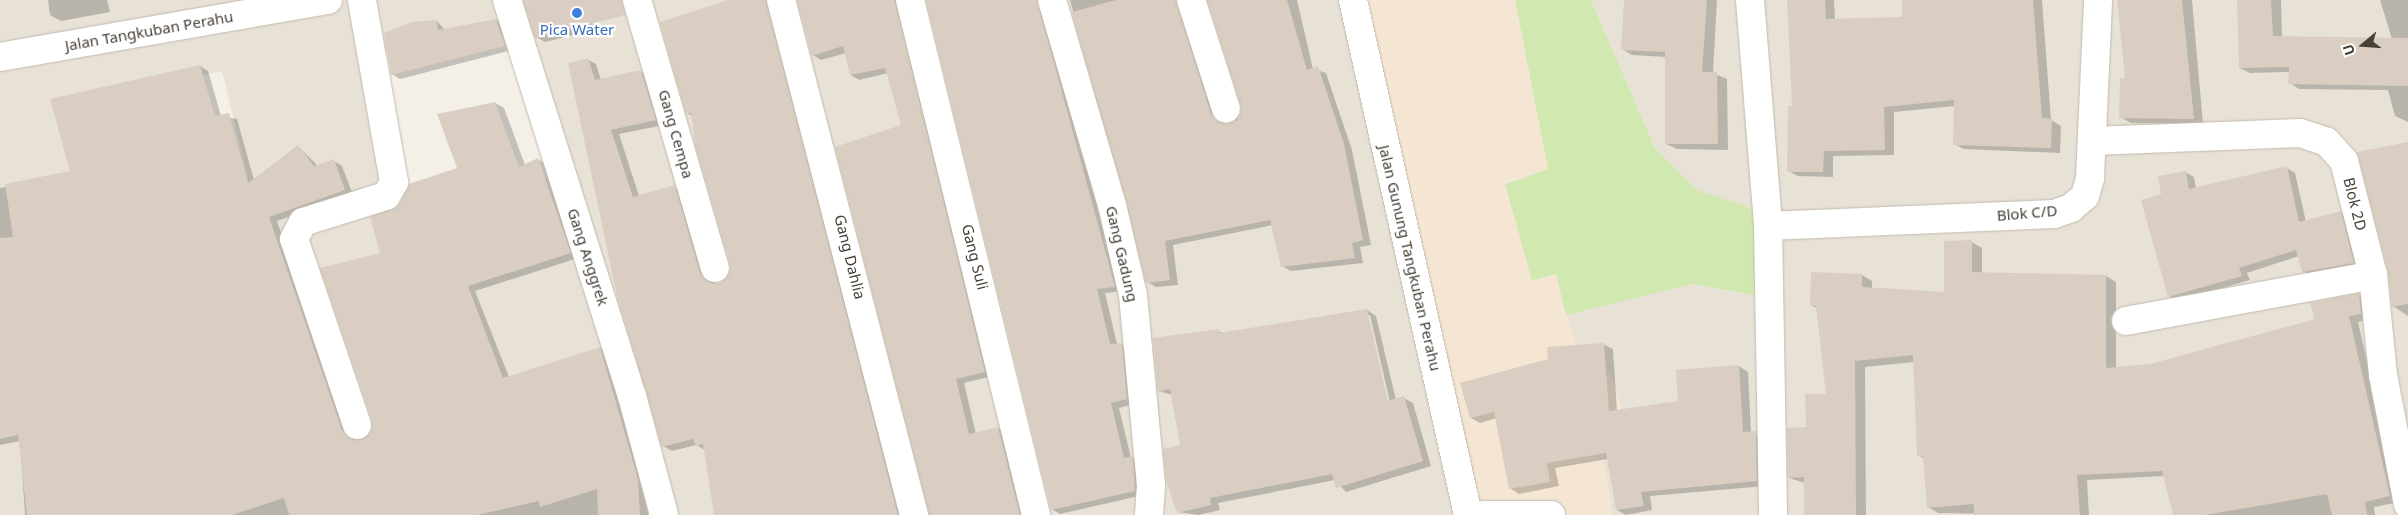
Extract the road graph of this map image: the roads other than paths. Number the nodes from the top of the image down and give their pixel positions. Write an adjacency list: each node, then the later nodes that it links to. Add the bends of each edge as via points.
1 (328, 0): 12 (street, Jalan Tangkuban Perahu)
2 (362, 0): 19 (street, via 394,182 386,196 303,222 294,238)
3 (506, 0): 21 (street, Gang Anggrek, via 632,396)
4 (637, 0): 16 (street, Gang Cempa)
5 (781, 0): 22 (street, Gang Dahlia)
6 (910, 0): 23 (street, Gang Suli)
7 (1052, 0): 24 (street, Gang Gadung, via 1112,205 1133,296 1151,485)
8 (1191, 0): 13 (street)
9 (1353, 0): 25 (street, Jalan Gunung Tangkuban Perahu)
10 (1750, 0): 15 (street)
11 (2098, 0): 14 (street, Blok C/D)
12 (0, 57)
13 (1226, 109)
14 (2092, 141): 15 (street, Blok C/D, via 2084,196 2071,208 2054,214); 17 (street, Blok 2D, via 2300,132 2327,142 2344,161)
15 (1768, 226): 28 (street)
16 (715, 268)
17 (2373, 275): 18 (street); 20 (street, Blok 2D, via 2383,375)
18 (2126, 321)
19 (357, 425)
20 (2408, 505)
21 (664, 515)
22 (914, 515)
23 (1036, 515)
24 (1149, 515)
25 (1468, 515)
26 (1483, 515): 27 (street)
27 (1551, 515)
28 (1773, 515)

